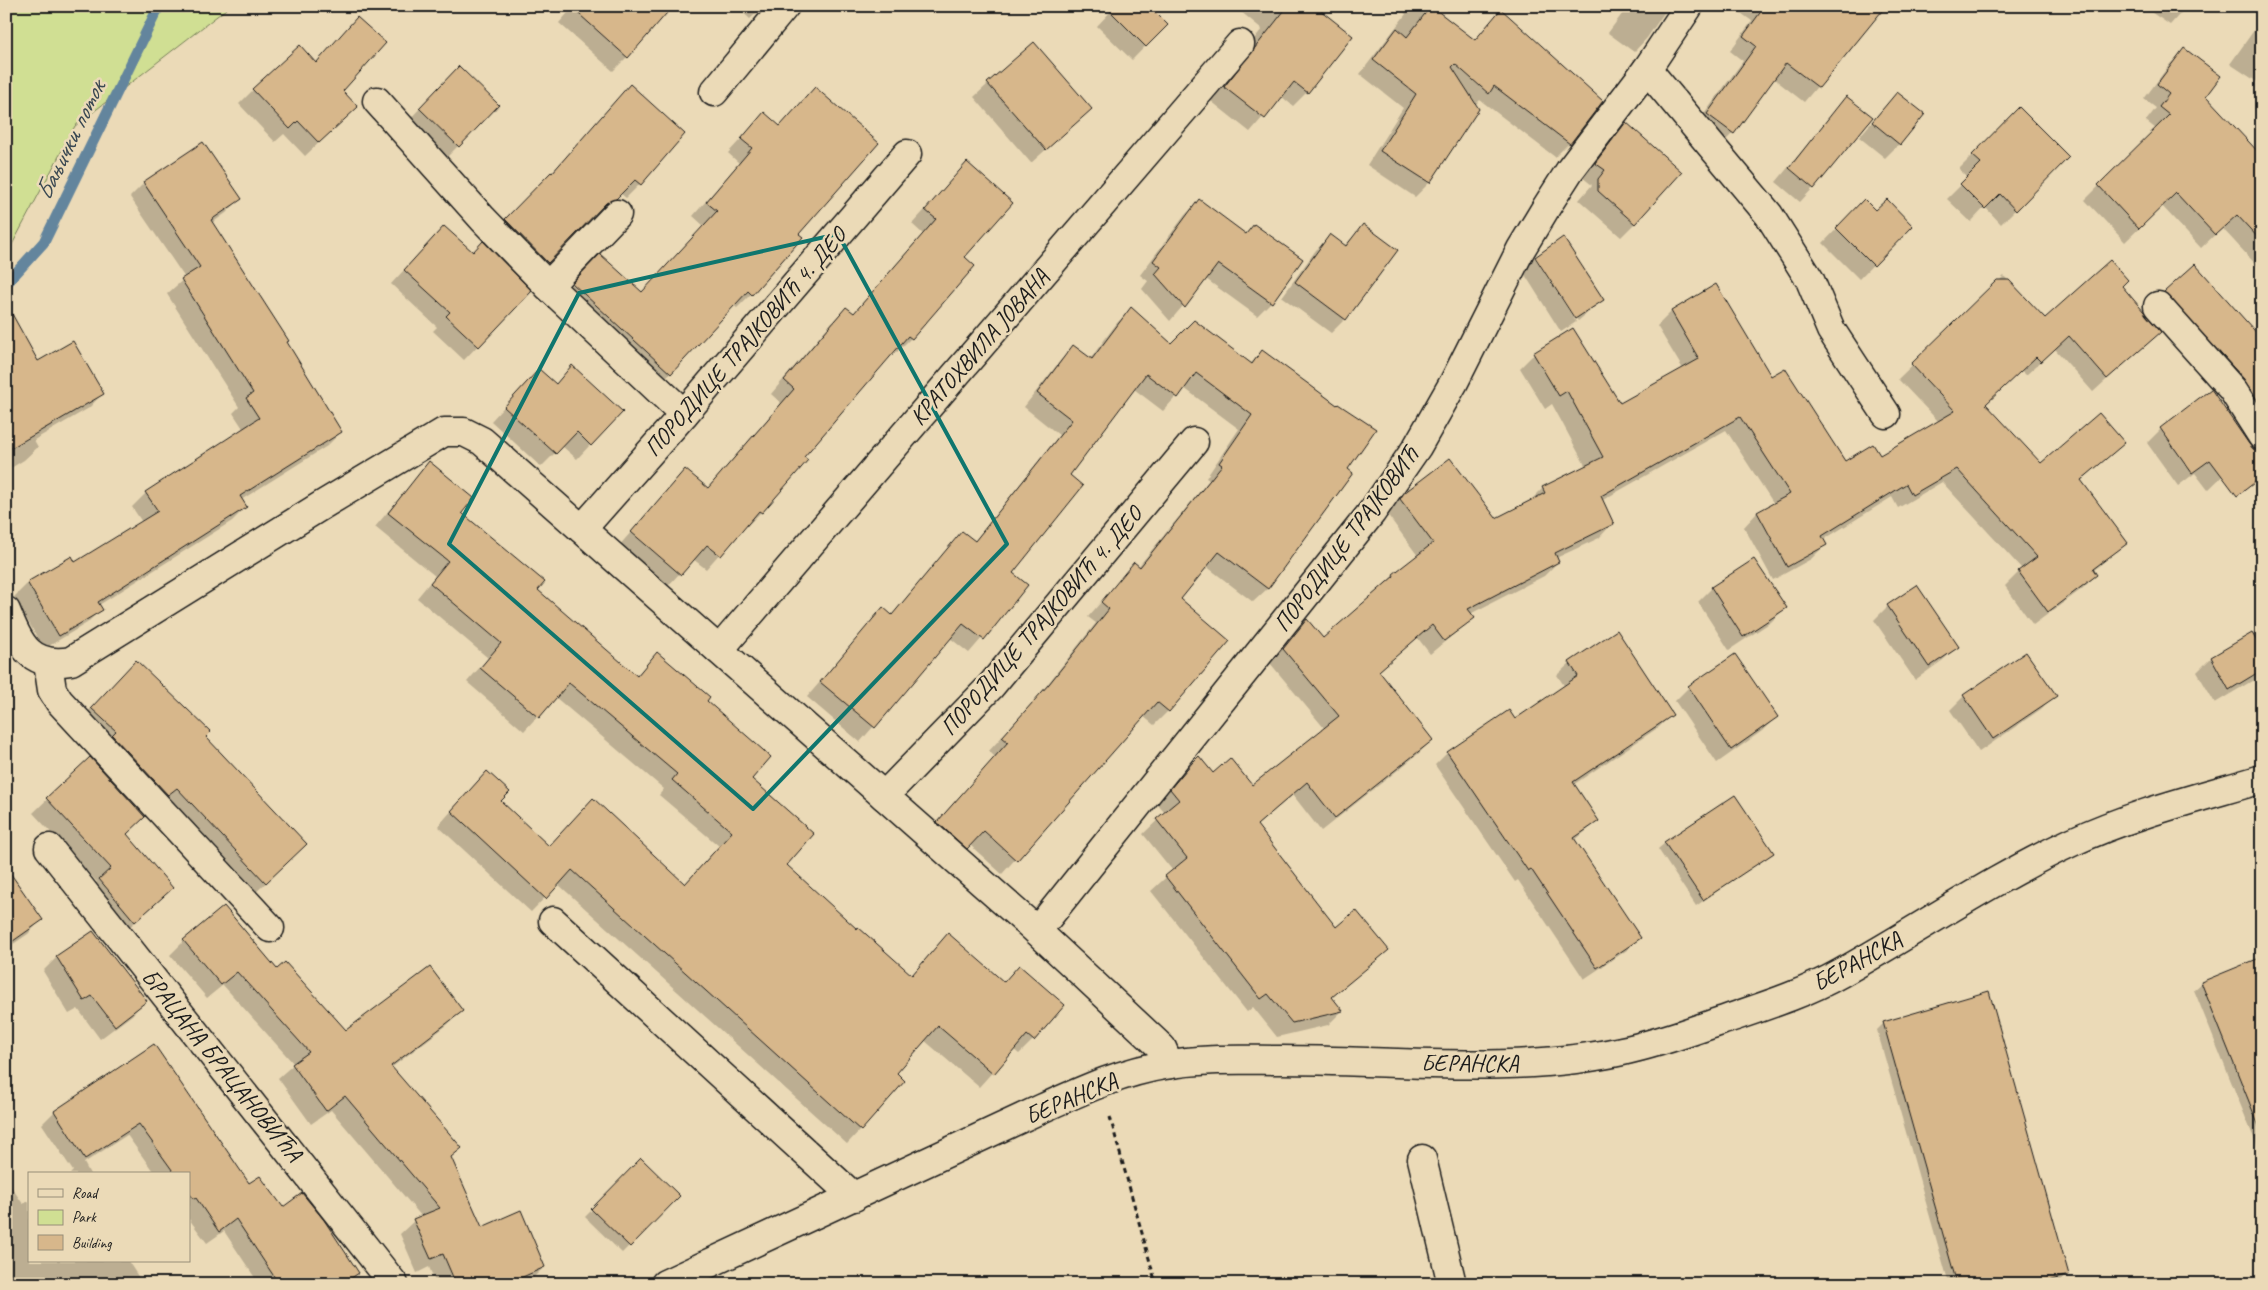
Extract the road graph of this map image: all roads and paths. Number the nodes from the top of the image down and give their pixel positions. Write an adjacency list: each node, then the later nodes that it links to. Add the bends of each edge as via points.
1 (785, 6): 5 (street)
2 (1686, 8): 4 (street, ПОРОДИЦЕ ТРАЈКОВИЋ)
3 (1240, 44): 17 (street, КРАТОХВИЛА ЈОВАНА)
4 (1647, 69): 12 (street, via 1769,215 1810,280 1831,330); 24 (street, ПОРОДИЦЕ ТРАЈКОВИЋ, via 1570,170 1547,206 1521,249 1454,382 1417,447 1378,504)
5 (714, 92)
6 (377, 101): 9 (street)
7 (907, 154): 11 (street, ПОРОДИЦЕ ТРАЈКОВИЋ 4. ДЕО)
8 (617, 214): 9 (street)
9 (548, 286): 11 (street)
10 (2158, 306): 13 (street, via 2232,389)
11 (684, 414): 15 (street, ПОРОДИЦЕ ТРАЈКОВИЋ 4. ДЕО)
12 (1886, 414)
13 (2262, 436)
14 (1194, 442): 20 (street, ПОРОДИЦЕ ТРАЈКОВИЋ 4. ДЕО, via 990,687)
15 (582, 530): 17 (street); 18 (street, via 482,442 464,432 444,432 71,661)
16 (6, 611): 18 (street, via 26,649)
17 (719, 650): 20 (street)
18 (51, 664): 23 (street, via 52,690 59,701)
19 (2262, 779): 25 (street, БЕРАНСКА, via 2123,820 2073,841 1838,975 1748,1012 1623,1051 1563,1061 1511,1064 1248,1060)
20 (884, 796): 24 (street)
21 (49, 848): 29 (street, БРАЦАНА БРАЦАНОВИЋА)
22 (553, 921): 28 (street)
23 (270, 928)
24 (1037, 931): 25 (street, via 1162,1048)
25 (1169, 1064): 26 (street, БЕРАНСКА)
26 (1100, 1083): 28 (street, БЕРАНСКА); 31 (path)
27 (1422, 1159): 32 (street)
28 (854, 1197): 30 (street, БЕРАНСКА)
29 (394, 1284)
30 (665, 1284)
31 (1156, 1284)
32 (1452, 1284)

